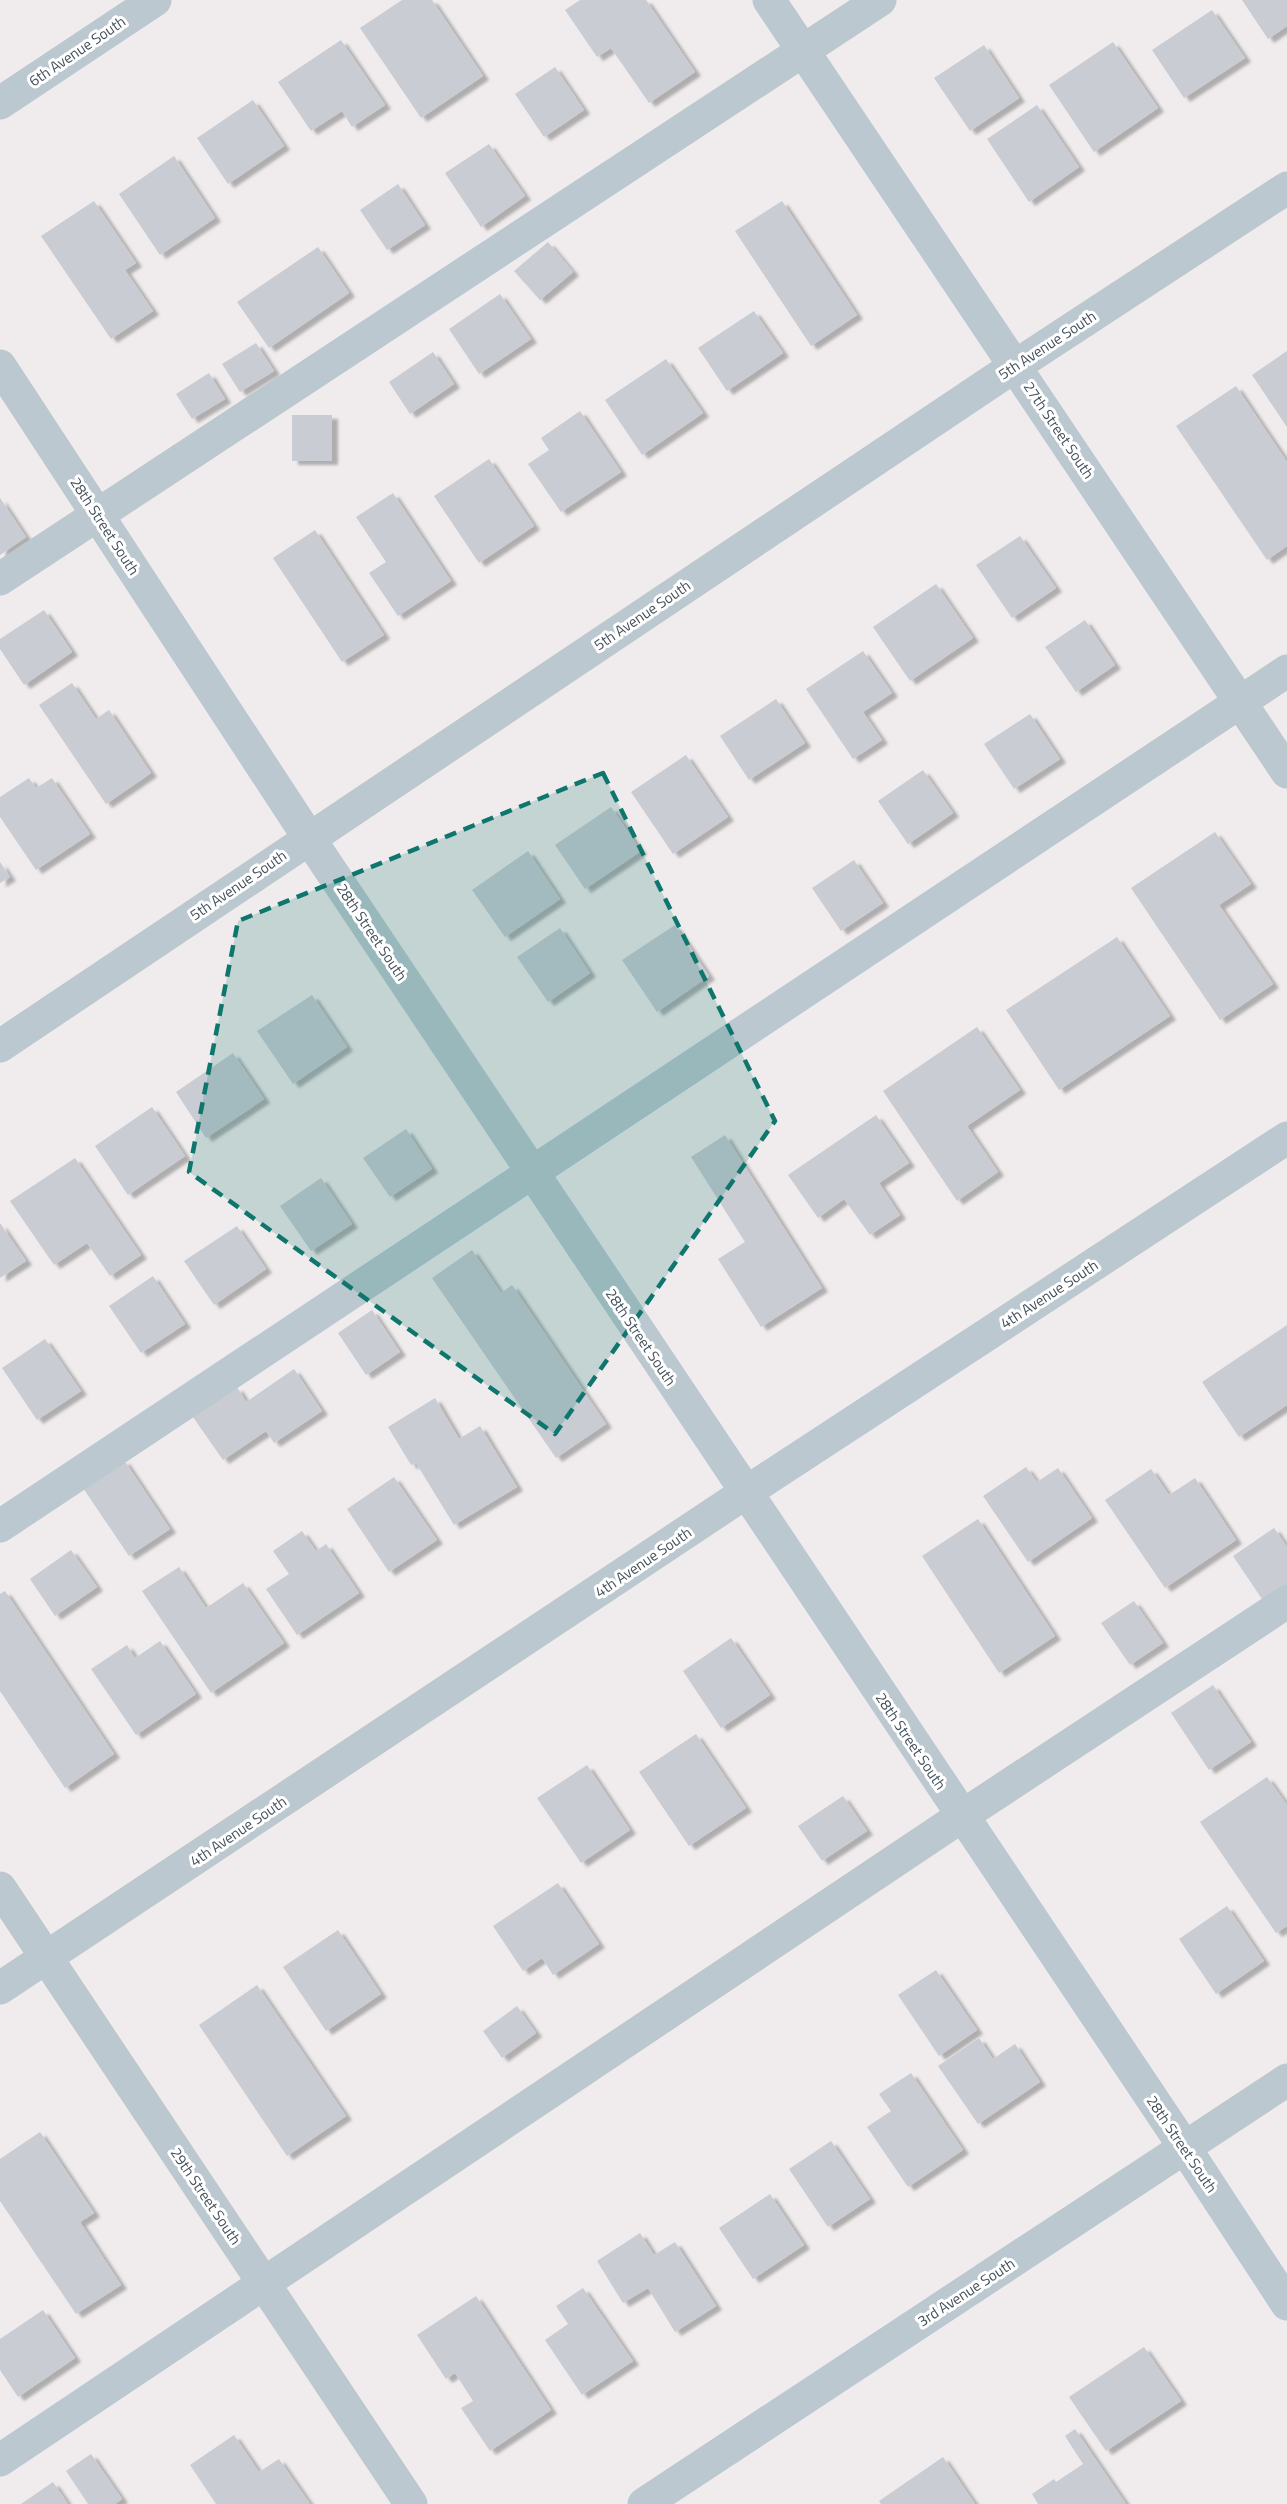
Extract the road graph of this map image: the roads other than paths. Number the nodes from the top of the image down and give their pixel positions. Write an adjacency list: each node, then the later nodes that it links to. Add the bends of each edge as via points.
1 (155, 0): 5 (street, 6th Avenue South)
2 (769, 0): 4 (street, 27th Street South)
3 (880, 0): 4 (street)
4 (804, 52): 8 (street, 27th Street South); 9 (street)
5 (0, 103)
6 (1287, 188): 8 (street, 5th Avenue South)
7 (0, 366): 9 (street, 28th Street South)
8 (1015, 366): 12 (street, 27th Street South); 14 (street, 5th Avenue South)
9 (97, 515): 10 (street); 14 (street, 28th Street South)
10 (0, 579)
11 (1287, 671): 12 (street)
12 (1240, 702): 13 (street, 27th Street South); 17 (street)
13 (1287, 771)
14 (309, 838): 15 (street, 5th Avenue South); 17 (street, 28th Street South)
15 (0, 1046)
16 (1287, 1138): 18 (street, 4th Avenue South)
17 (532, 1173): 18 (street, 28th Street South); 19 (street)
18 (746, 1493): 21 (street, 28th Street South); 23 (street, 4th Avenue South)
19 (0, 1526)
20 (1287, 1602): 21 (street)
21 (962, 1816): 26 (street, 28th Street South); 27 (street)
22 (0, 1888): 23 (street, 29th Street South)
23 (46, 1958): 24 (street, 4th Avenue South); 27 (street, 29th Street South)
24 (0, 1988)
25 (1287, 2080): 26 (street, 3rd Avenue South)
26 (1185, 2148): 28 (street, 28th Street South); 31 (street, 3rd Avenue South)
27 (265, 2285): 29 (street); 30 (street, 29th Street South)
28 (1287, 2304)
29 (0, 2460)
30 (411, 2504)
31 (644, 2504)

